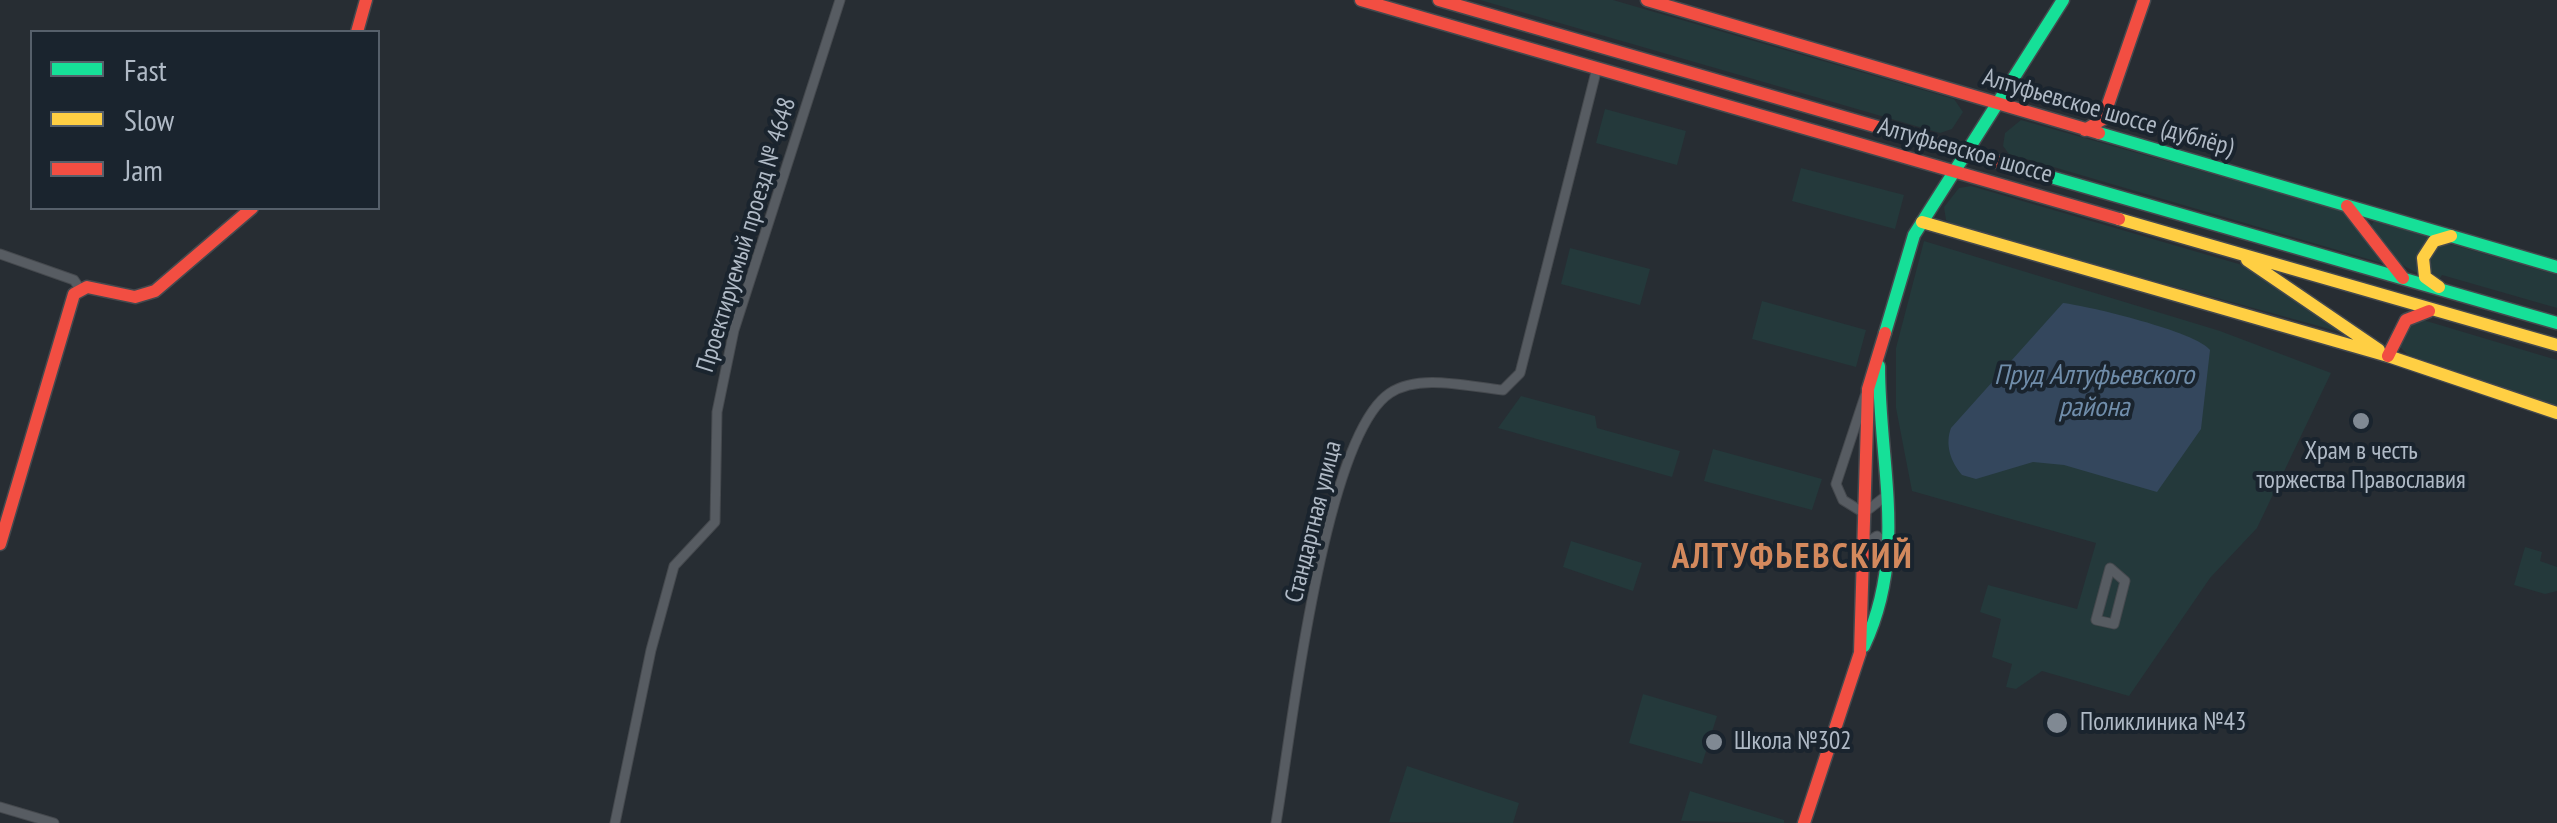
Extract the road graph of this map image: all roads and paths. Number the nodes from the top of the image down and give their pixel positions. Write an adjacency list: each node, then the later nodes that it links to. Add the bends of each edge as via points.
1 (366, 0): 8 (main road)
2 (840, 0): 43 (street, Проектируемый проезд № 4648, via 734,330 717,412 715,522 674,566)
3 (1362, 0): 9 (main road, Алтуфьевское шоссе)
4 (1439, 0): 14 (main road, Алтуфьевское шоссе)
5 (1647, 0): 11 (main road, Алтуфьевское шоссе (дублёр))
6 (2062, 0): 11 (main road)
7 (2144, 0): 10 (main road)
8 (358, 30)
9 (1596, 68): 15 (main road, Алтуфьевское шоссе); 44 (street, Стандартная улица, via 1520,373 1502,390 1426,382 1392,392 1357,434 1321,562)
10 (2111, 99): 12 (main road, via 2103,119); 13 (main road, via 2111,121)
11 (1996, 104): 12 (main road, Алтуфьевское шоссе (дублёр)); 14 (main road)
12 (2085, 130): 13 (main road, Алтуфьевское шоссе (дублёр))
13 (2124, 142): 16 (main road, Алтуфьевское шоссе (дублёр))
14 (1966, 152): 15 (main road); 23 (main road, Алтуфьевское шоссе)
15 (1954, 171): 18 (main road); 20 (main road, Алтуфьевское шоссе)
16 (2347, 206): 19 (main road, Алтуфьевское шоссе (дублёр)); 23 (main road)
17 (250, 210): 24 (main road, via 154,291 135,297)
18 (1922, 222): 28 (main road); 29 (main road)
19 (2454, 236): 22 (main road, Алтуфьевское шоссе (дублёр)); 25 (main road, via 2434,241 2423,258 2425,276)
20 (2227, 249): 26 (main road, Алтуфьевское шоссе); 29 (main road)
21 (0, 254): 24 (street, via 74,280)
22 (2557, 267)
23 (2403, 278): 25 (main road, Алтуфьевское шоссе)
24 (80, 288): 36 (main road)
25 (2446, 290): 27 (main road, Алтуфьевское шоссе)
26 (2440, 311): 30 (main road, Алтуфьевское шоссе); 31 (main road, via 2407,318)
27 (2557, 323)
28 (1884, 332): 32 (main road); 34 (main road, via 1879,398)
29 (2351, 339): 31 (main road)
30 (2557, 345)
31 (2388, 356): 33 (main road)
32 (1868, 389): 35 (main road); 35 (street, via 1836,484 1843,500)
33 (2557, 412)
34 (1888, 492): 35 (street); 38 (main road)
35 (1864, 512): 37 (main road)
36 (0, 542)
37 (1863, 545): 38 (street, via 1876,536); 40 (main road)
38 (1890, 549): 40 (main road, via 1882,606)
39 (2096, 620): 39 (street, via 2099,610 2110,568 2125,581 2114,624)
40 (1860, 652): 45 (main road)
41 (0, 807): 42 (street)
42 (54, 823)
43 (615, 823)
44 (1276, 823)
45 (1804, 823)

